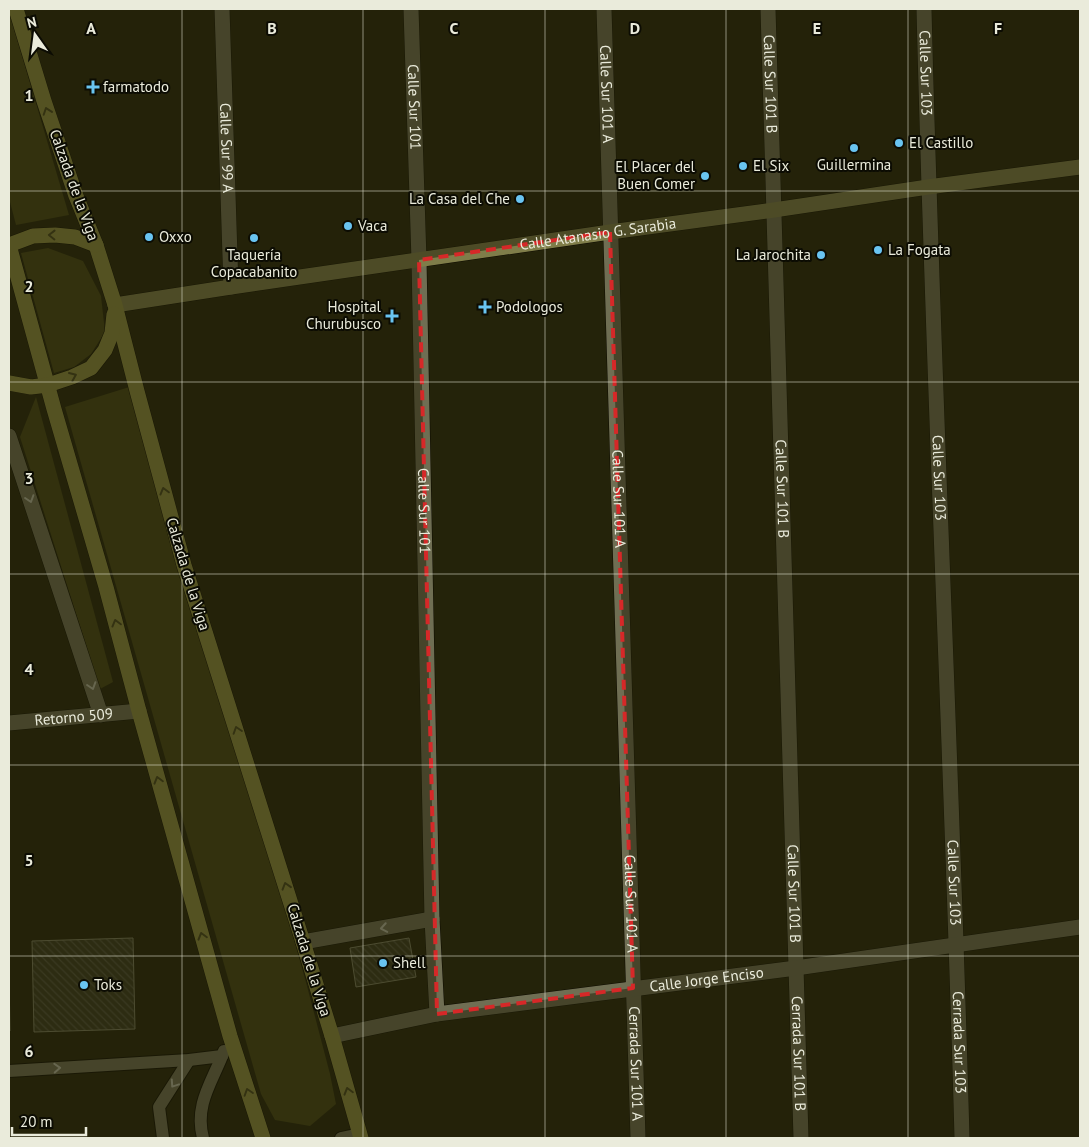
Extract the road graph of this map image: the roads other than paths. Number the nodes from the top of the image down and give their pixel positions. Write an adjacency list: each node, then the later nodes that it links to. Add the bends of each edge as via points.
1 (16, 9): 12 (main road, Calzada de la Viga, one-way to 1, via 76,196)
2 (222, 9): 14 (street, Calle Sur 99 A)
3 (411, 9): 13 (street, Calle Sur 101)
4 (604, 9): 10 (street, Calle Sur 101 A)
5 (768, 9): 9 (street, Calle Sur 101 B)
6 (924, 9): 8 (street, Calle Sur 103)
7 (1080, 167): 8 (street, Calle Atanasio G. Sarabia)
8 (928, 186): 9 (street, Calle Atanasio G. Sarabia); 25 (street, Calle Sur 103)
9 (774, 210): 10 (street, Calle Atanasio G. Sarabia); 26 (street, Calle Sur 101 B)
10 (610, 232): 13 (street, Calle Atanasio G. Sarabia); 27 (street, Calle Sur 101 A)
11 (9, 245): 12 (main road, one-way to 11, via 74,237 55,235 33,236); 17 (main road)
12 (96, 245): 15 (main road, Calzada de la Viga)
13 (419, 260): 14 (street, Calle Atanasio G. Sarabia); 22 (street, Calle Sur 101)
14 (231, 287): 15 (street, Calle Atanasio G. Sarabia)
15 (115, 305): 17 (main road, one-way to 15, via 91,368 105,350 112,333); 24 (main road, Calzada de la Viga, one-way to 15, via 184,565)
16 (9, 383): 17 (main road, via 31,387)
17 (48, 385): 19 (main road, one-way to 17)
18 (9, 436): 20 (street, one-way to 20)
19 (139, 711): 20 (street, Retorno 509); 29 (main road, one-way to 19)
20 (101, 715): 21 (street, Retorno 509)
21 (9, 723)
22 (432, 919): 24 (street, one-way to 24); 28 (street, Calle Sur 101)
23 (1080, 928): 25 (street, Calle Jorge Enciso)
24 (304, 942): 30 (main road, Calzada de la Viga)
25 (957, 946): 26 (street, Calle Jorge Enciso); 41 (street, Cerrada Sur 103)
26 (796, 968): 27 (street, Calle Jorge Enciso); 40 (street, Cerrada Sur 101 B)
27 (633, 988): 28 (street, Calle Jorge Enciso); 39 (street, Cerrada Sur 101 A)
28 (437, 1014): 30 (street, Calle Jorge Enciso)
29 (230, 1036): 31 (lane); 37 (main road, one-way to 29)
30 (332, 1036): 34 (main road, Calzada de la Viga, one-way to 30)
31 (222, 1056): 32 (lane); 36 (lane, via 202,1104)
32 (190, 1060): 33 (lane, one-way to 32); 35 (lane, one-way to 35, via 159,1107)
33 (9, 1071)
34 (361, 1136): 38 (lane)
35 (163, 1138)
36 (203, 1138)
37 (263, 1138)
38 (341, 1138)
39 (638, 1138)
40 (801, 1138)
41 (962, 1138)

